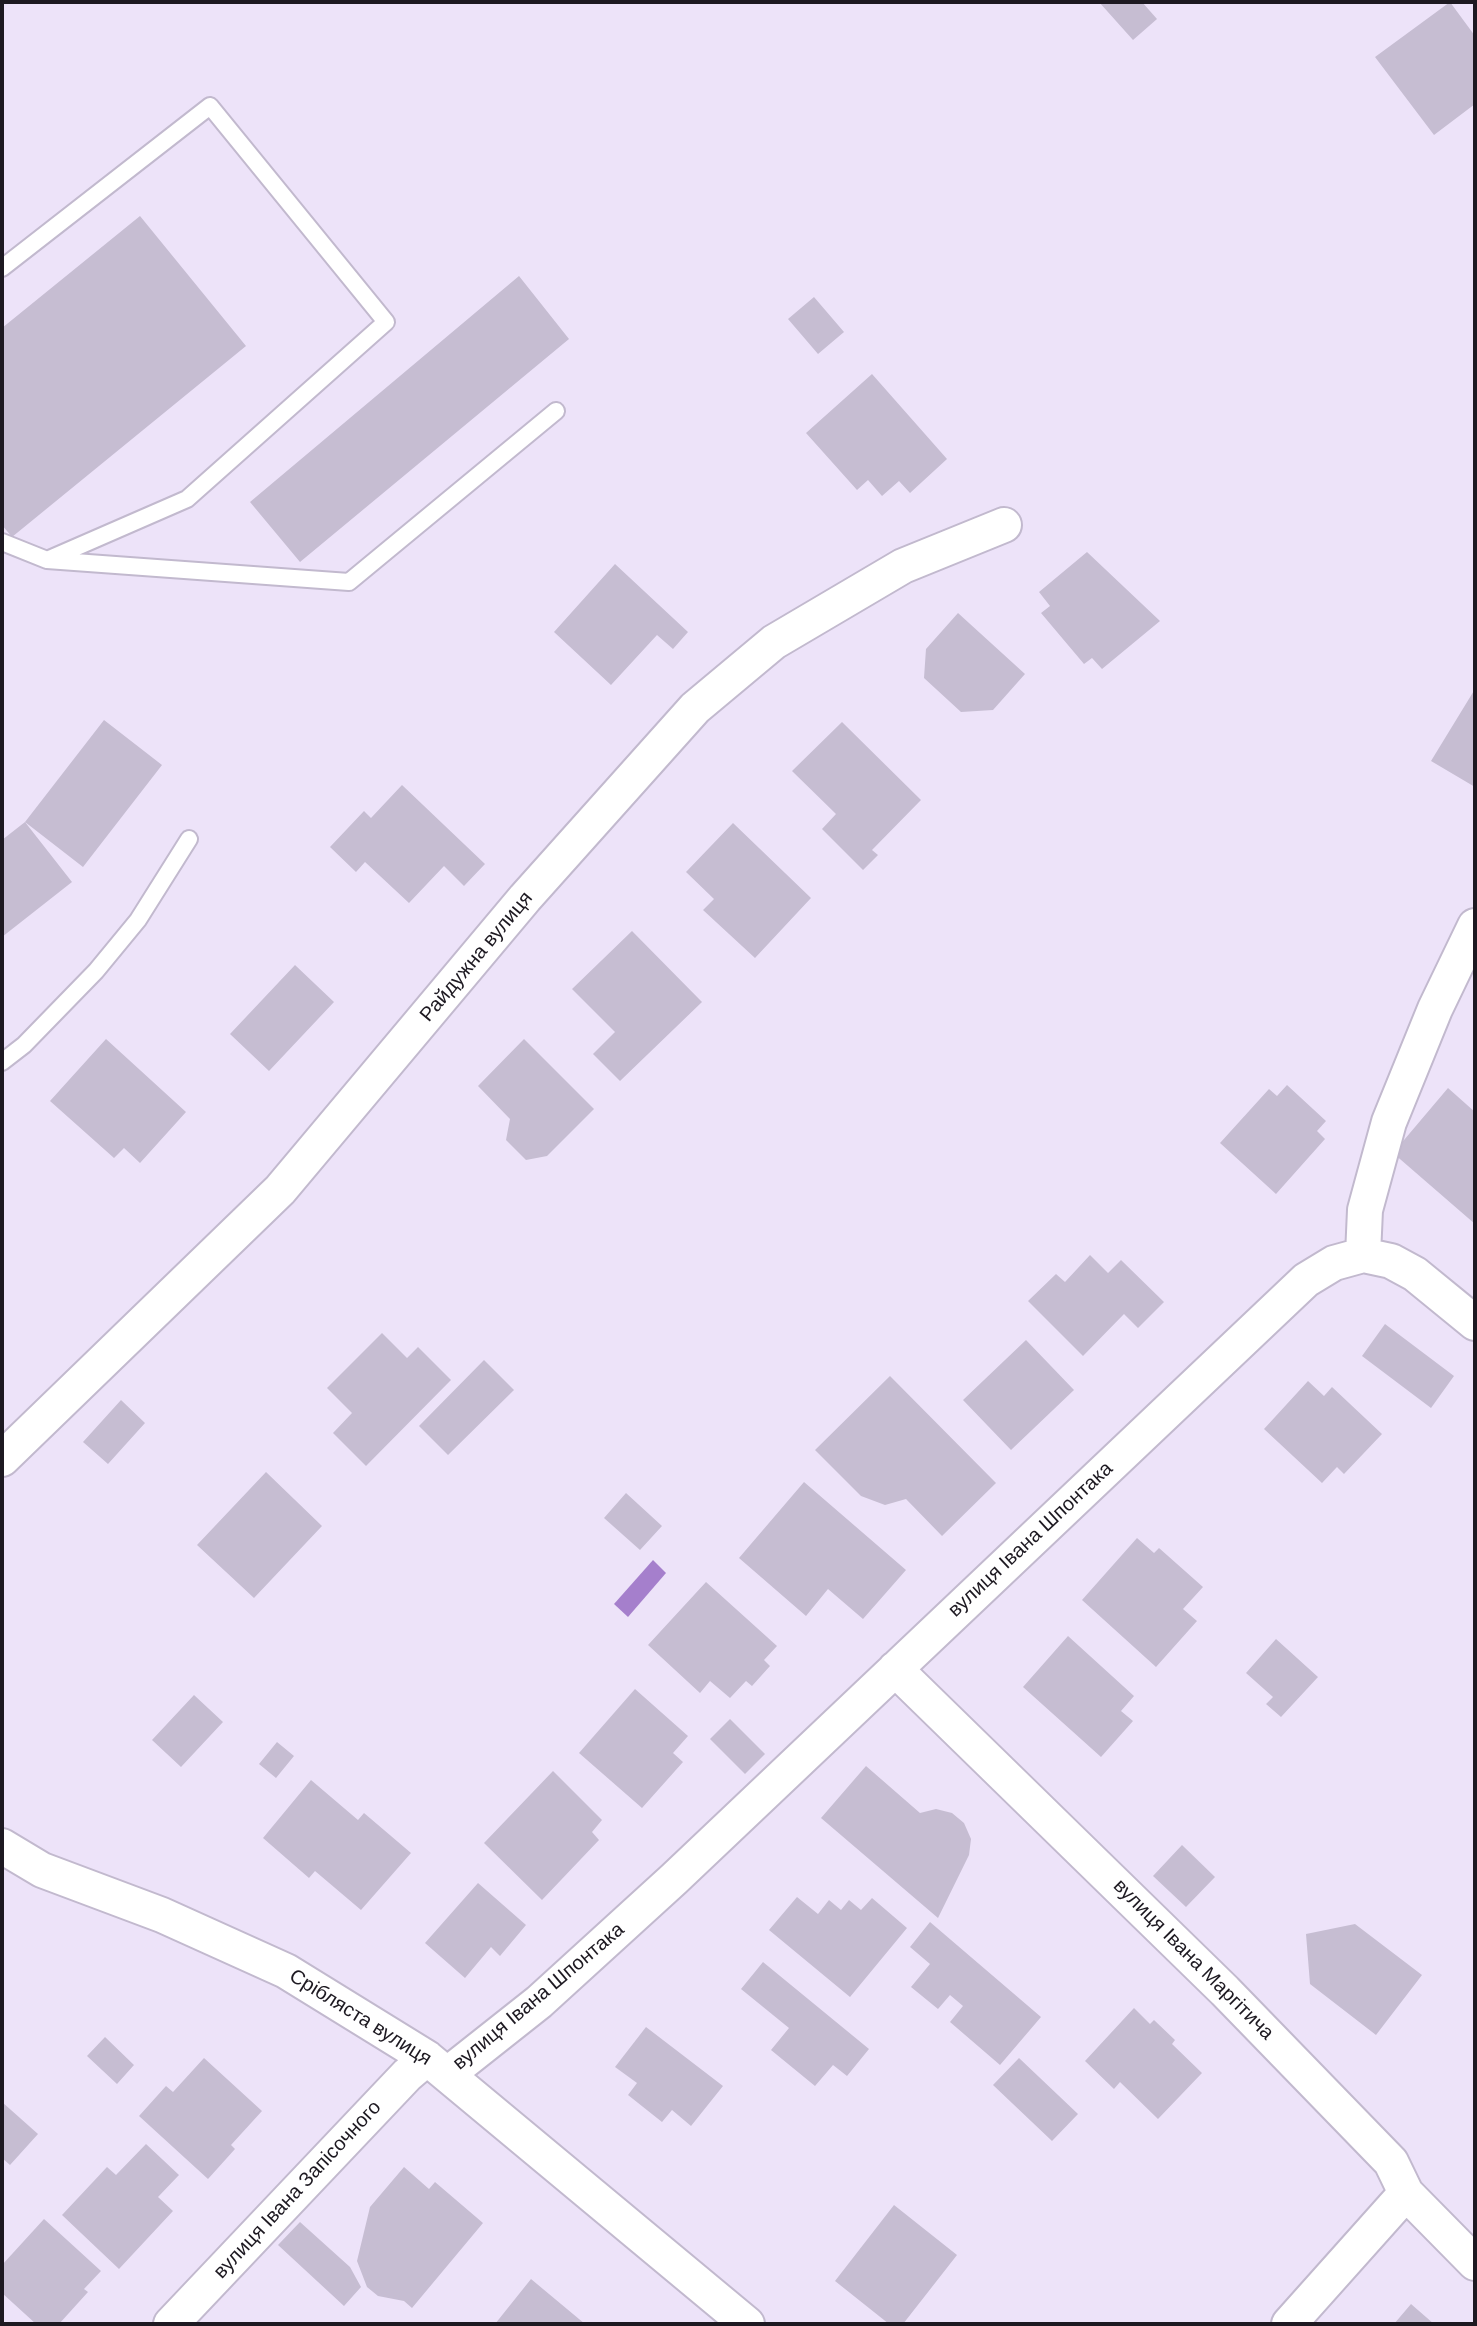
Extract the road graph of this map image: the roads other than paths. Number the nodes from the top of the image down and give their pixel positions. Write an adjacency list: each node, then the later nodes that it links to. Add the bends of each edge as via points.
1 (2, 268): 5 (lane, via 210,106 386,322 187,499)
2 (556, 411): 5 (lane, via 349,582)
3 (1004, 525): 11 (street, Райдужна вулиця, via 903,566 774,642 695,708 525,898 280,1190)
4 (2, 542): 5 (lane)
5 (47, 560)
6 (189, 839): 8 (lane, via 138,920 96,971)
7 (1475, 926): 9 (street, via 1389,1122 1365,1210)
8 (2, 1062)
9 (1363, 1255): 10 (street, via 1415,1274); 12 (street, вулиця Івана Шпонтака, via 1334,1263 1306,1280)
10 (1475, 1323)
11 (2, 1459)
12 (895, 1669): 14 (street, вулиця Івана Шпонтака, via 550,1992); 15 (street, вулиця Івана Маргітича, via 1236,2002 1391,2162)
13 (2, 1846): 14 (street, Срібляста вулиця, via 42,1870 162,1915 286,1971)
14 (438, 2066): 17 (street, вулиця Івана Запісочного, via 407,2075); 18 (street, Срібляста вулиця)
15 (1406, 2193): 16 (street, вулиця Івана Маргітича); 19 (street)
16 (1475, 2263)
17 (171, 2324)
18 (747, 2324)
19 (1289, 2324)

